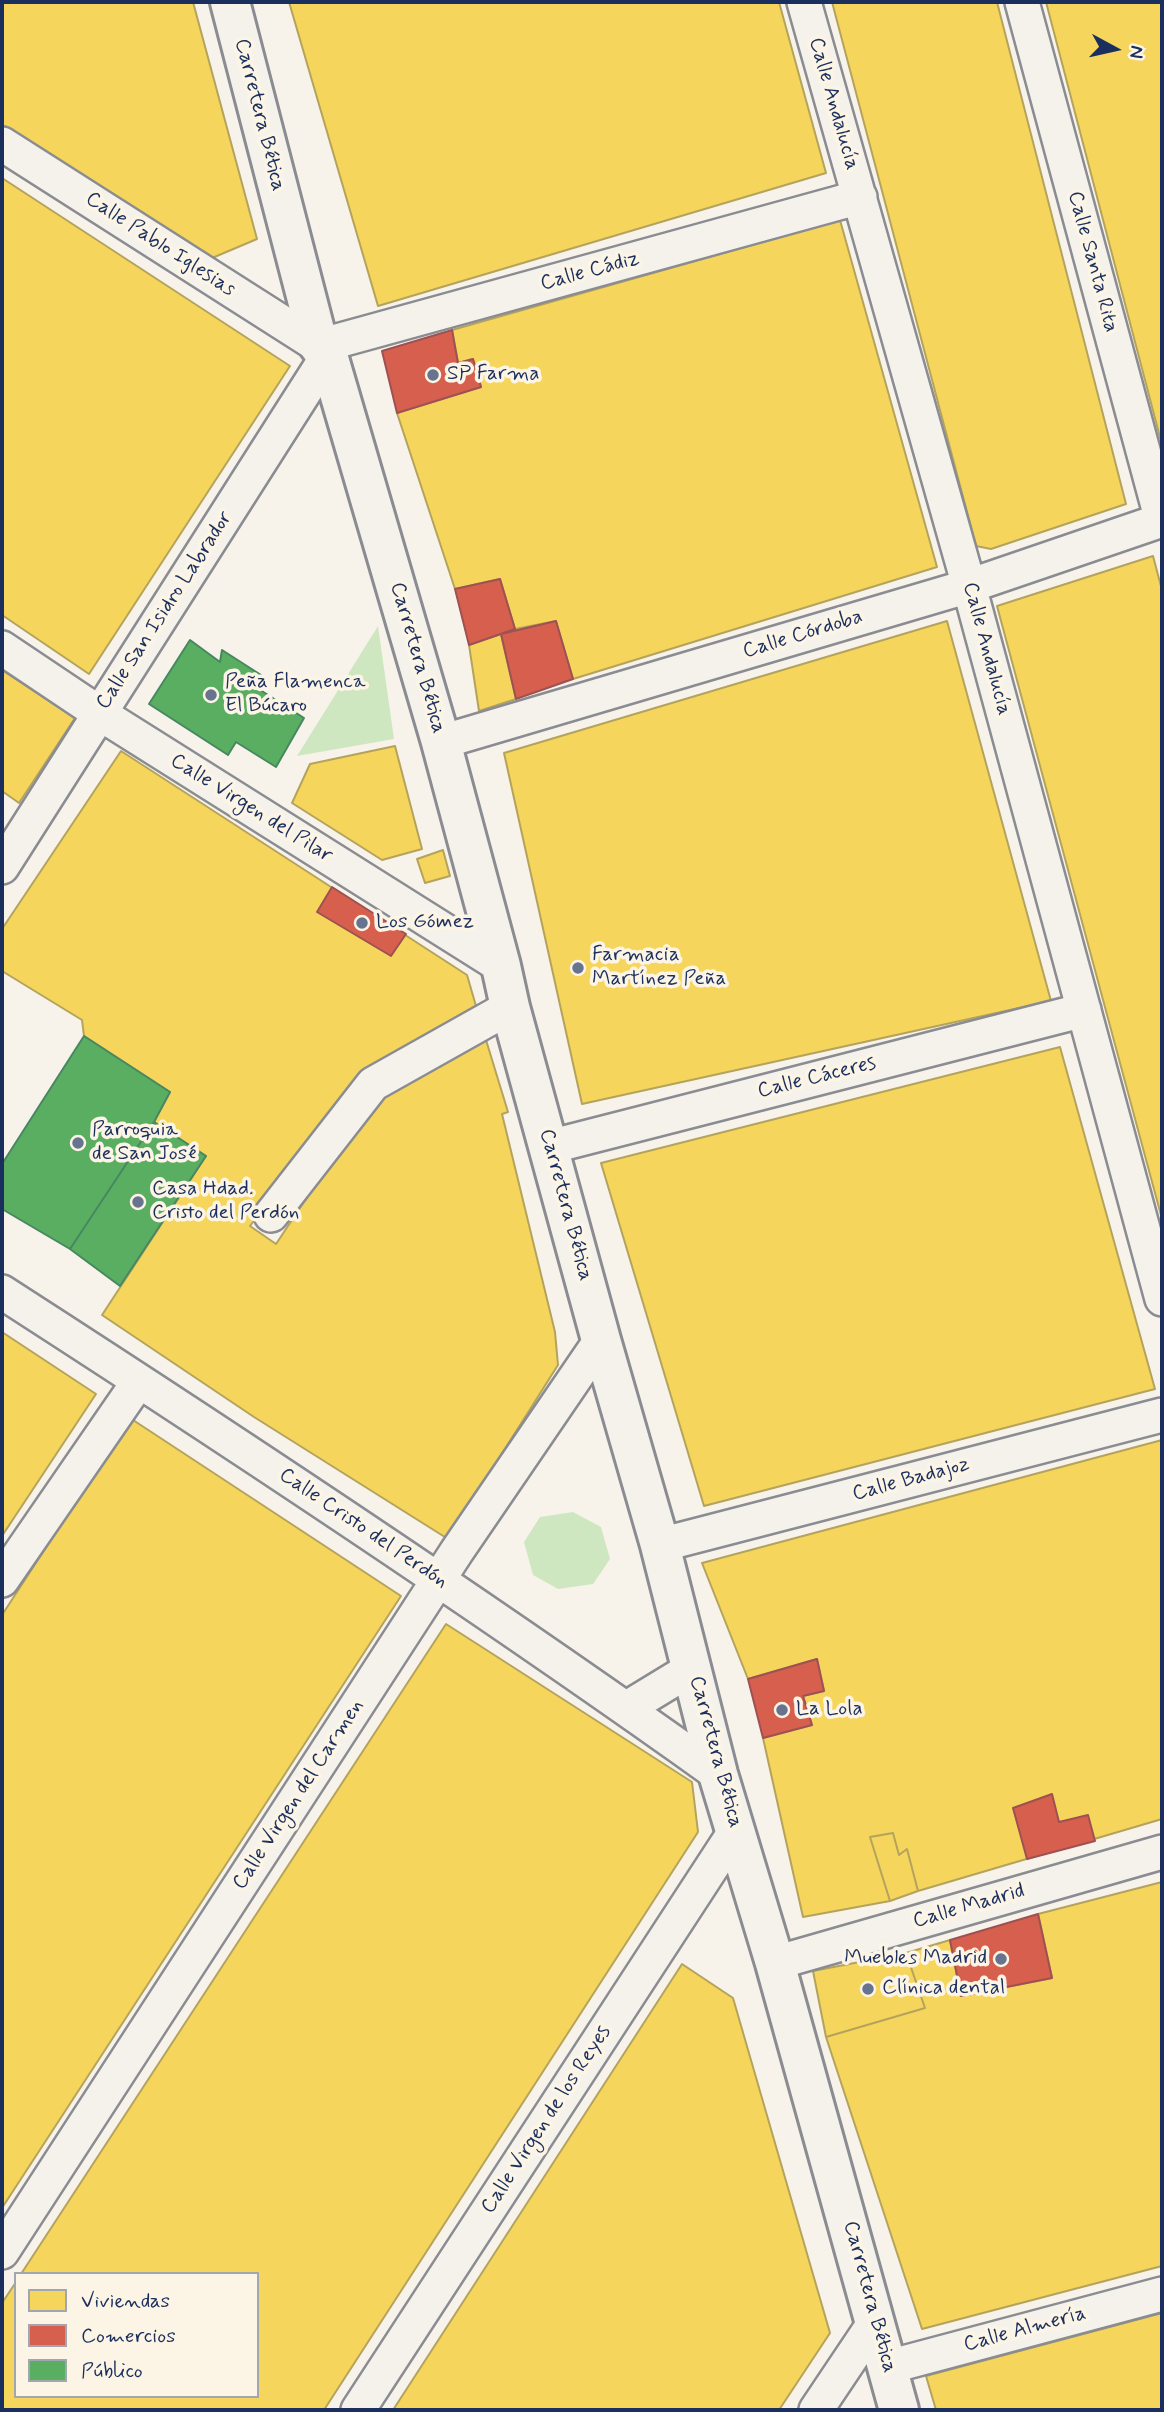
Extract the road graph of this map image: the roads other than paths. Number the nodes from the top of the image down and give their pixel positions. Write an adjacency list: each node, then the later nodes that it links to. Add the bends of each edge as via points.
1 (230, 2): 6 (street, Carretera Bética)
2 (804, 2): 5 (street, Calle Andalucía)
3 (1022, 2): 7 (street, Calle Santa Rita)
4 (2, 144): 6 (street, Calle Pablo Iglesias)
5 (860, 197): 6 (street, Calle Cádiz); 8 (street, Calle Andalucía)
6 (324, 351): 10 (street, Calle San Isidro Labrador); 11 (street, Carretera Bética)
7 (1162, 521): 8 (street, Calle Córdoba)
8 (969, 586): 11 (street, Calle Córdoba); 15 (street, Calle Andalucía)
9 (2, 648): 10 (street, Calle Virgen del Pilar)
10 (99, 713): 12 (street, Calle San Isidro Labrador); 13 (street, Calle Virgen del Pilar)
11 (441, 742): 13 (street, Carretera Bética)
12 (2, 867)
13 (501, 967): 14 (street, Carretera Bética)
14 (510, 1007): 16 (street, Carretera Bética); 17 (street, via 373,1084)
15 (1084, 1010): 16 (street, Calle Cáceres); 19 (street, Calle Andalucía)
16 (549, 1147): 20 (street, Carretera Bética)
17 (271, 1215)
18 (2, 1292): 21 (street, Calle Cristo del Perdón)
19 (1162, 1299)
20 (601, 1340): 23 (street, Carretera Bética); 25 (street, Calle Virgen del Carmen)
21 (139, 1381): 24 (street); 25 (street, Calle Cristo del Perdón)
22 (1162, 1415): 23 (street, Calle Badajoz)
23 (660, 1545): 26 (street, Carretera Bética)
24 (2, 1580)
25 (439, 1580): 27 (street, Calle Cristo del Perdón); 32 (street, Calle Virgen del Carmen)
26 (691, 1669): 27 (street); 28 (street, Carretera Bética)
27 (626, 1708): 28 (street, Calle Cristo del Perdón)
28 (718, 1774): 29 (street, Carretera Bética)
29 (736, 1830): 31 (street, Carretera Bética); 36 (street, Calle Virgen de los Reyes)
30 (1162, 1852): 31 (street, Calle Madrid)
31 (775, 1963): 34 (street, Carretera Bética)
32 (2, 2252)
33 (1162, 2294): 35 (street, Calle Almería)
34 (875, 2322): 35 (street, Carretera Bética); 37 (street)
35 (888, 2367): 38 (street, Carretera Bética)
36 (358, 2410)
37 (816, 2410)
38 (900, 2410)

